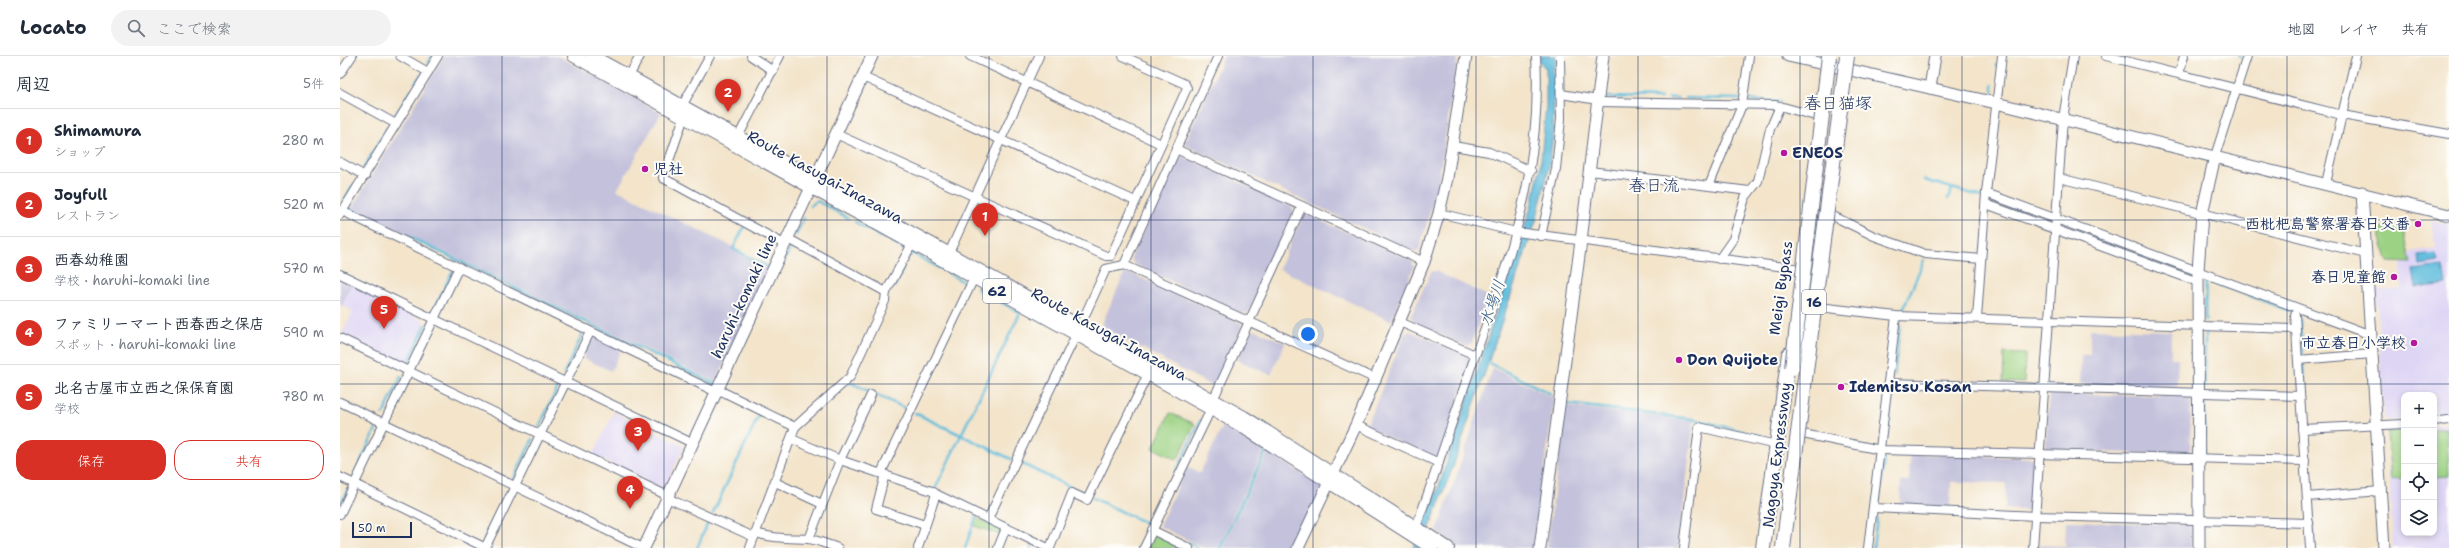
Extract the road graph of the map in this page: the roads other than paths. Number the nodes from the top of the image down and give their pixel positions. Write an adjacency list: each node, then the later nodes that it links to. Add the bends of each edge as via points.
1 (352, 56): 36 (street)
2 (400, 56): 35 (street)
3 (438, 56): 35 (street)
4 (574, 56): 49 (main road, Route Kasugai-Inazawa / 62)
5 (592, 56): 38 (main road, Route Kasugai-Inazawa / 62)
6 (640, 56): 38 (street)
7 (710, 56): 49 (street)
8 (751, 56): 33 (street)
9 (780, 56): 33 (street)
10 (872, 56): 39 (street, haruhi-komaki line)
11 (970, 56): 40 (street)
12 (1039, 56): 40 (street)
13 (1123, 56): 58 (street, via 1185,84 1187,88)
14 (1218, 56): 60 (street)
15 (1466, 56): 59 (street)
16 (1536, 56): 63 (street, via 1538,112)
17 (1560, 56): 44 (street)
18 (1603, 56): 45 (street)
19 (1749, 56): 47 (street)
20 (1788, 56): 31 (street)
21 (1838, 56): 115 (highway, bridge, via 1806,306)
22 (1846, 56): 190 (highway, Nagoya Expressway / 16, bridge)
23 (1851, 56): 34 (highway)
24 (1935, 56): 41 (street)
25 (2002, 56): 46 (street)
26 (2073, 56): 52 (street)
27 (2106, 56): 32 (street)
28 (2184, 56): 37 (street)
29 (2247, 56): 42 (street)
30 (2356, 56): 50 (street)
31 (1827, 59): 34 (street); 51 (highway, Meigi Bypass); 115 (highway, Nagoya Expressway / 16, bridge)
32 (2127, 59): 37 (street)
33 (773, 71): 56 (street)
34 (1850, 71): 41 (street); 80 (highway)
35 (428, 72): 53 (street)
36 (340, 74)
37 (2180, 74): 42 (street)
38 (629, 76): 49 (main road, Route Kasugai-Inazawa / 62)
39 (862, 77): 54 (street, haruhi-komaki line); 57 (street)
40 (1027, 82): 57 (street); 58 (street)
41 (1930, 88): 46 (street)
42 (2237, 89): 50 (street); 61 (street)
43 (340, 93): 53 (street)
44 (1561, 94): 45 (street); 85 (street, via 1556,169)
45 (1598, 101): 47 (street); 64 (street)
46 (1996, 103): 52 (street); 72 (street)
47 (1742, 105): 48 (street); 69 (street)
48 (1780, 106): 51 (street); 70 (street, via 1770,129 1758,180)
49 (683, 111): 56 (main road, Route Kasugai-Inazawa / 62); 67 (main road, Route Kasugai-Inazawa / 62); 86 (street, via 663,178)
50 (2342, 115): 55 (street); 68 (street)
51 (1819, 117): 96 (highway, Meigi Bypass)
52 (2063, 120): 61 (street); 66 (street)
53 (396, 124): 65 (street)
54 (836, 134): 67 (street, haruhi-komaki line); 73 (street)
55 (2449, 134)
56 (738, 137): 67 (main road, Route Kasugai-Inazawa / 62)
57 (1001, 140): 73 (street); 74 (street)
58 (1161, 144): 74 (street)
59 (1453, 146): 63 (street, via 1489,152); 78 (street)
60 (1176, 149): 76 (street); 94 (street)
61 (2215, 156): 68 (street); 79 (street)
62 (340, 162): 65 (street)
63 (1531, 171): 84 (street)
64 (1590, 171): 69 (street); 87 (street)
65 (365, 176): 77 (street)
66 (2059, 178): 79 (street); 82 (street)
67 (813, 183): 86 (street, haruhi-komaki line); 88 (main road, Route Kasugai-Inazawa / 62); 89 (main road, Route Kasugai-Inazawa / 62)
68 (2326, 183): 71 (street)
69 (1709, 186): 70 (street)
70 (1749, 191): 91 (street, via 1733,239)
71 (2362, 192): 81 (street); 90 (street)
72 (1986, 193): 75 (street); 82 (street)
73 (975, 197): 74 (street, via 1106,256 1110,256); 89 (street)
74 (1135, 201)
75 (1986, 204): 83 (street); 92 (street)
76 (1302, 206): 93 (street); 107 (street)
77 (341, 212): 95 (street)
78 (1439, 212): 84 (street); 93 (street)
79 (2202, 214): 90 (street); 98 (street)
80 (1831, 215): 92 (street, via 1874,236 1925,254); 101 (highway)
81 (2449, 215)
82 (2056, 220): 83 (street); 98 (street)
83 (2056, 229): 98 (street); 106 (street)
84 (1519, 233): 85 (street); 117 (street)
85 (1538, 235): 87 (street)
86 (786, 241): 100 (street); 125 (street, haruhi-komaki line)
87 (1582, 241): 91 (street); 186 (street)
88 (912, 244): 99 (main road, Route Kasugai-Inazawa / 62); 100 (street)
89 (949, 253): 111 (main road, Route Kasugai-Inazawa / 62)
90 (2366, 254): 113 (street)
91 (1719, 259): 96 (street)
92 (1982, 259): 104 (street)
93 (1424, 262): 108 (street)
94 (1124, 265): 107 (street); 111 (street, via 1106,269)
95 (459, 267): 105 (street); 112 (street)
96 (1801, 269): 143 (highway, Meigi Bypass)
97 (340, 274): 105 (street)
98 (2198, 277): 109 (street); 113 (street)
99 (974, 278): 111 (main road, Route Kasugai-Inazawa / 62); 150 (street)
100 (886, 292): 137 (street, via 885,302 850,377)
101 (1819, 307): 103 (street); 139 (highway)
102 (2295, 315): 110 (street)
103 (1896, 316): 104 (street); 123 (street)
104 (1977, 318): 106 (street)
105 (434, 319): 119 (street); 122 (street)
106 (2050, 321): 109 (street); 124 (street)
107 (1249, 322): 121 (street); 130 (street)
108 (1400, 322): 117 (street); 121 (street)
109 (2200, 326): 110 (street); 126 (street)
110 (2296, 329): 118 (street)
111 (1078, 330): 120 (main road, Route Kasugai-Inazawa / 62); 130 (main road, Route Kasugai-Inazawa / 62); 164 (street)
112 (590, 332): 122 (street); 125 (street)
113 (2371, 335): 116 (street)
114 (340, 338): 119 (street)
115 (1795, 344): 189 (highway, Nagoya Expressway / 16, bridge)
116 (2372, 354): 118 (street); 134 (street)
117 (1475, 355): 149 (street)
118 (2298, 360): 128 (street)
119 (409, 371): 133 (street); 140 (street)
120 (1148, 374): 130 (main road, Route Kasugai-Inazawa / 62); 181 (street, via 1087,500 1072,494)
121 (1376, 379): 136 (street)
122 (565, 382): 140 (street); 142 (street)
123 (1888, 383): 124 (street); 144 (street)
124 (2045, 387): 126 (street); 145 (street)
125 (716, 391): 137 (street); 142 (street, haruhi-komaki line)
126 (2199, 392): 128 (street); 146 (street)
127 (871, 395): 147 (street)
128 (2300, 396): 138 (street)
129 (340, 402): 133 (street)
130 (1212, 404): 152 (main road, Route Kasugai-Inazawa / 62); 169 (street)
131 (2448, 420): 132 (street)
132 (2437, 422)
133 (384, 423): 154 (street); 155 (street)
134 (2376, 424): 135 (street); 138 (street); 156 (street)
135 (2401, 424)
136 (1356, 425): 149 (street); 152 (street)
137 (795, 427): 141 (street)
138 (2302, 429): 148 (street)
139 (1803, 434): 144 (street); 191 (highway)
140 (540, 435): 155 (street); 158 (street)
141 (792, 439): 147 (street); 153 (street)
142 (692, 443): 158 (street, haruhi-komaki line)
143 (1776, 445): 187 (street, via 1699,427); 188 (highway, Meigi Bypass)
144 (1881, 450): 145 (street); 161 (street)
145 (2040, 454): 146 (street); 163 (street)
146 (2198, 458): 148 (street); 165 (street)
147 (840, 460): 150 (street); 160 (street)
148 (2304, 461): 159 (street)
149 (1439, 463): 170 (street)
150 (883, 474): 157 (street, via 932,490); 167 (street, via 876,510)
151 (340, 478): 154 (street)
152 (1332, 478): 170 (main road, Route Kasugai-Inazawa / 62); 184 (street)
153 (775, 482): 160 (street); 171 (street)
154 (354, 484): 162 (street); 174 (street)
155 (515, 486): 174 (street); 175 (street)
156 (2381, 491): 159 (street); 196 (street)
157 (936, 494): 164 (street); 167 (street)
158 (667, 497): 171 (street); 175 (street, haruhi-komaki line)
159 (2307, 497): 166 (street)
160 (822, 504): 172 (street)
161 (1874, 508): 163 (street); 192 (street)
162 (340, 514)
163 (2036, 516): 165 (street); 193 (street)
164 (988, 519): 168 (street)
165 (2199, 521): 166 (street); 194 (street)
166 (2309, 523): 195 (street)
167 (925, 525): 179 (street)
168 (1006, 528): 180 (street); 181 (street)
169 (1152, 530): 182 (street); 183 (street)
170 (1416, 531): 173 (main road, Route Kasugai-Inazawa / 62)
171 (755, 535): 172 (street, via 779,539); 176 (street)
172 (806, 539): 177 (street); 178 (street)
173 (1431, 544): 185 (main road, Route Kasugai-Inazawa / 62)
174 (486, 548)
175 (643, 548)
176 (750, 548)
177 (801, 548)
178 (838, 548)
179 (918, 548)
180 (998, 548)
181 (1049, 548)
182 (1144, 548)
183 (1189, 548)
184 (1298, 548)
185 (1448, 548)
186 (1540, 548)
187 (1684, 548)
188 (1762, 548)
189 (1770, 548)
190 (1783, 548)
191 (1789, 548)
192 (1868, 548)
193 (2033, 548)
194 (2199, 548)
195 (2310, 548)
196 (2384, 548)

